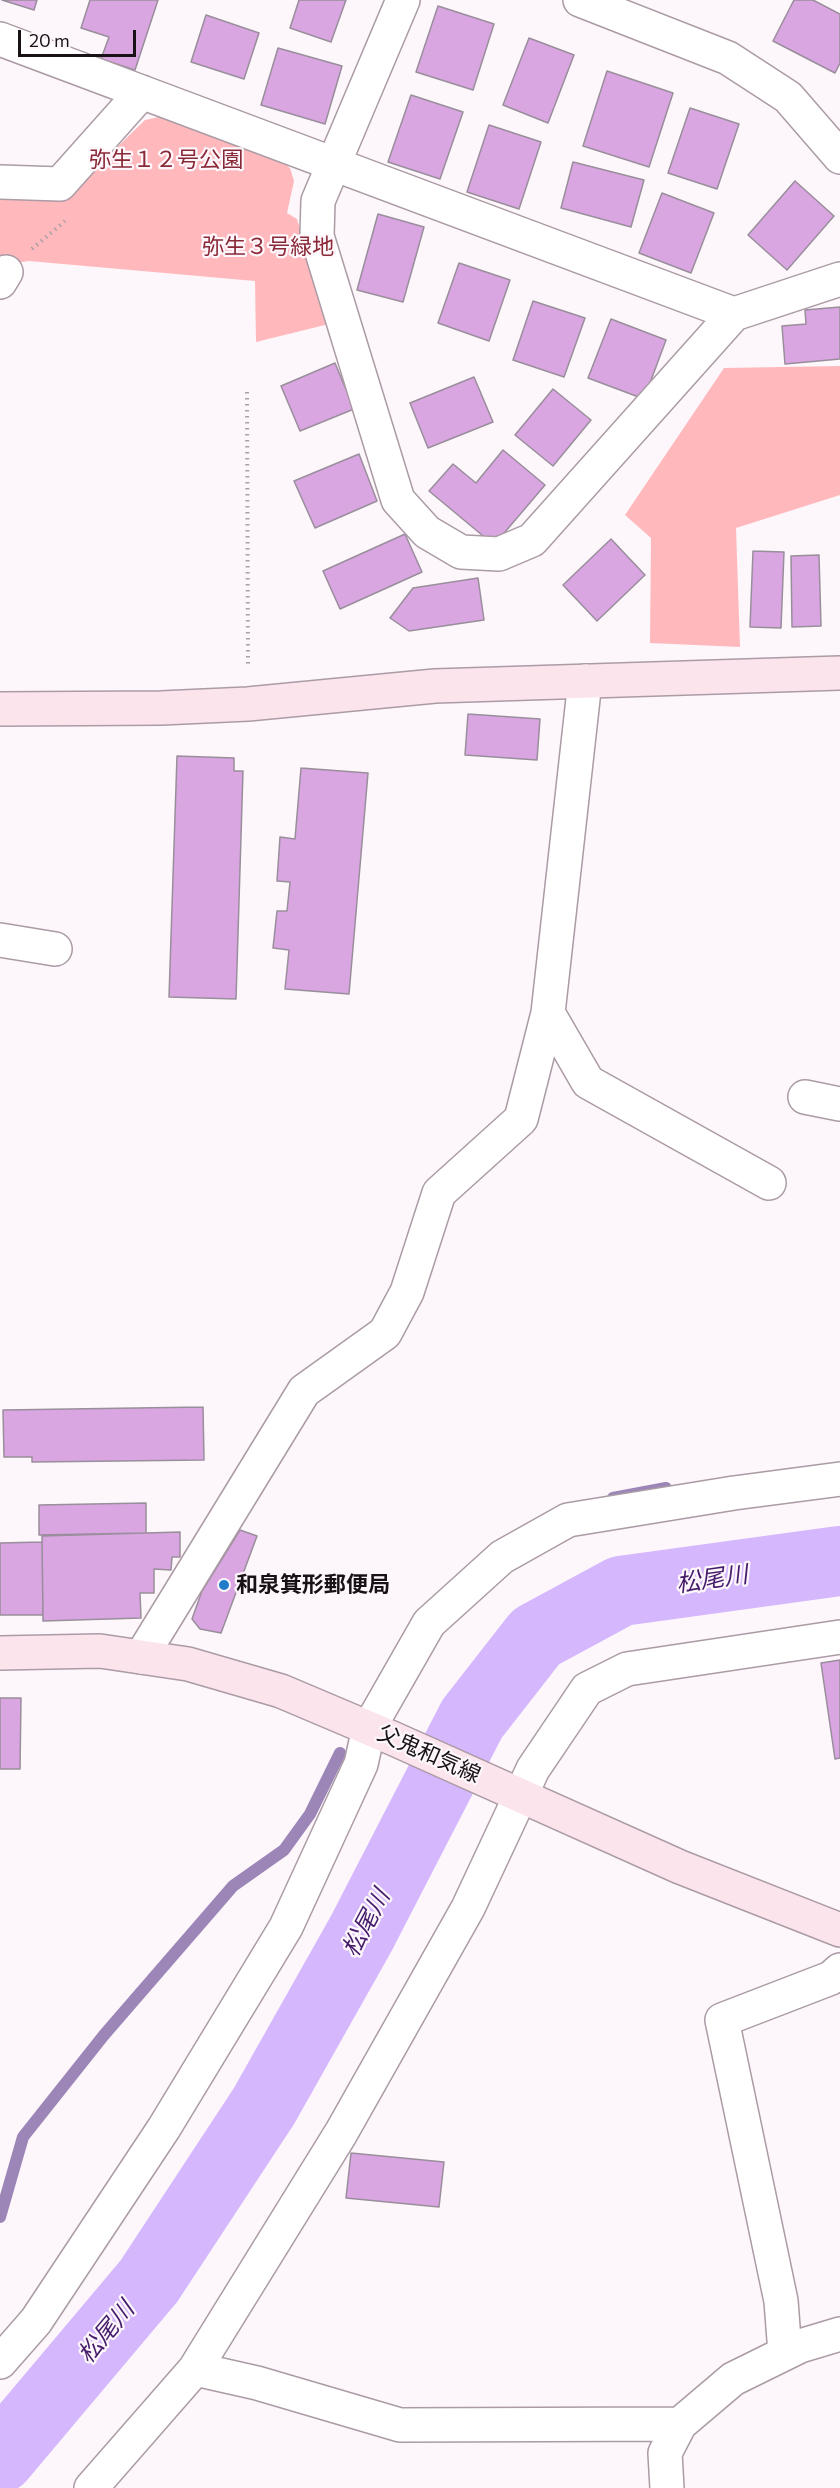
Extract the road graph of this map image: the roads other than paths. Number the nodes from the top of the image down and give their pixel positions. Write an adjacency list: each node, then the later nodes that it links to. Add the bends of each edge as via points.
1 (402, 0): 6 (street)
2 (580, 0): 5 (street, via 729,58 788,97)
3 (0, 39): 4 (street)
4 (142, 93): 6 (street); 7 (street, via 60,184)
5 (840, 157)
6 (333, 165): 9 (street); 9 (street, via 318,201 317,236 398,500 427,532 461,552 499,554 532,540)
7 (0, 182)
8 (840, 279): 9 (street)
9 (734, 314)
10 (840, 672): 11 (main road)
11 (585, 681): 12 (main road, via 435,686 249,704); 15 (street)
12 (0, 709)
13 (0, 940): 14 (street)
14 (55, 949)
15 (548, 1013): 18 (street, via 588,1082); 22 (street, via 521,1119 439,1193 407,1292 385,1333 304,1391)
16 (805, 1097): 17 (street)
17 (840, 1104)
18 (769, 1183)
19 (840, 1479): 23 (street, via 568,1520 502,1557 429,1623)
20 (840, 1637): 24 (street, via 627,1669 587,1689)
21 (0, 1653): 22 (main road, 父鬼和気線, via 100,1651)
22 (141, 1657): 23 (main road, 父鬼和気線, via 188,1664 281,1691)
23 (381, 1733): 24 (main road, 父鬼和気線); 29 (street, via 361,1764 286,1927 164,2128 36,2321)
24 (513, 1792): 25 (main road, 父鬼和気線, via 680,1867); 30 (street, via 468,1908 341,2133)
25 (840, 1930)
26 (840, 1970): 28 (street, via 831,1978 722,2020 781,2301)
27 (840, 2334): 28 (street)
28 (785, 2353): 31 (street, via 733,2379)
29 (0, 2362)
30 (195, 2368): 31 (street, via 257,2382 400,2425); 32 (street)
31 (680, 2424): 33 (street, via 664,2453)
32 (91, 2488)
33 (667, 2488)

